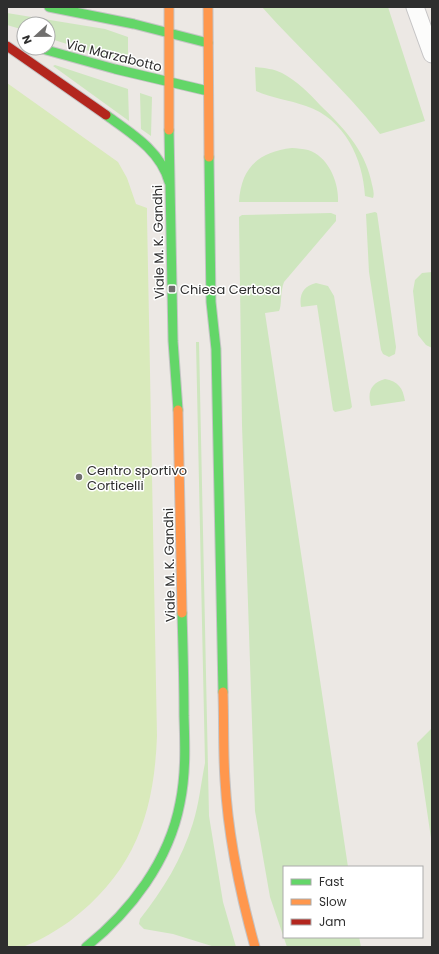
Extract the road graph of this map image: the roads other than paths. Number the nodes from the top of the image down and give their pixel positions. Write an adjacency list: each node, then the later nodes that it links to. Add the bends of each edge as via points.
1 (49, 7): 5 (main road)
2 (169, 7): 5 (main road, Viale M. K. Gandhi)
3 (208, 7): 6 (main road)
4 (415, 7): 9 (street)
5 (169, 33): 6 (main road); 10 (main road, Viale M. K. Gandhi)
6 (208, 43): 11 (main road)
7 (7, 46): 12 (main road, via 150,149 166,171)
8 (56, 53): 10 (main road, Via Marzabotto)
9 (432, 54)
10 (169, 82): 11 (main road, Via Marzabotto); 12 (main road, Viale M. K. Gandhi)
11 (208, 91): 14 (main road, via 211,302 216,356 225,780 238,884)
12 (169, 182): 13 (main road, Viale M. K. Gandhi, via 173,334 179,433 186,734 183,784 180,806 166,847 144,886 113,924)
13 (86, 947)
14 (255, 947)

